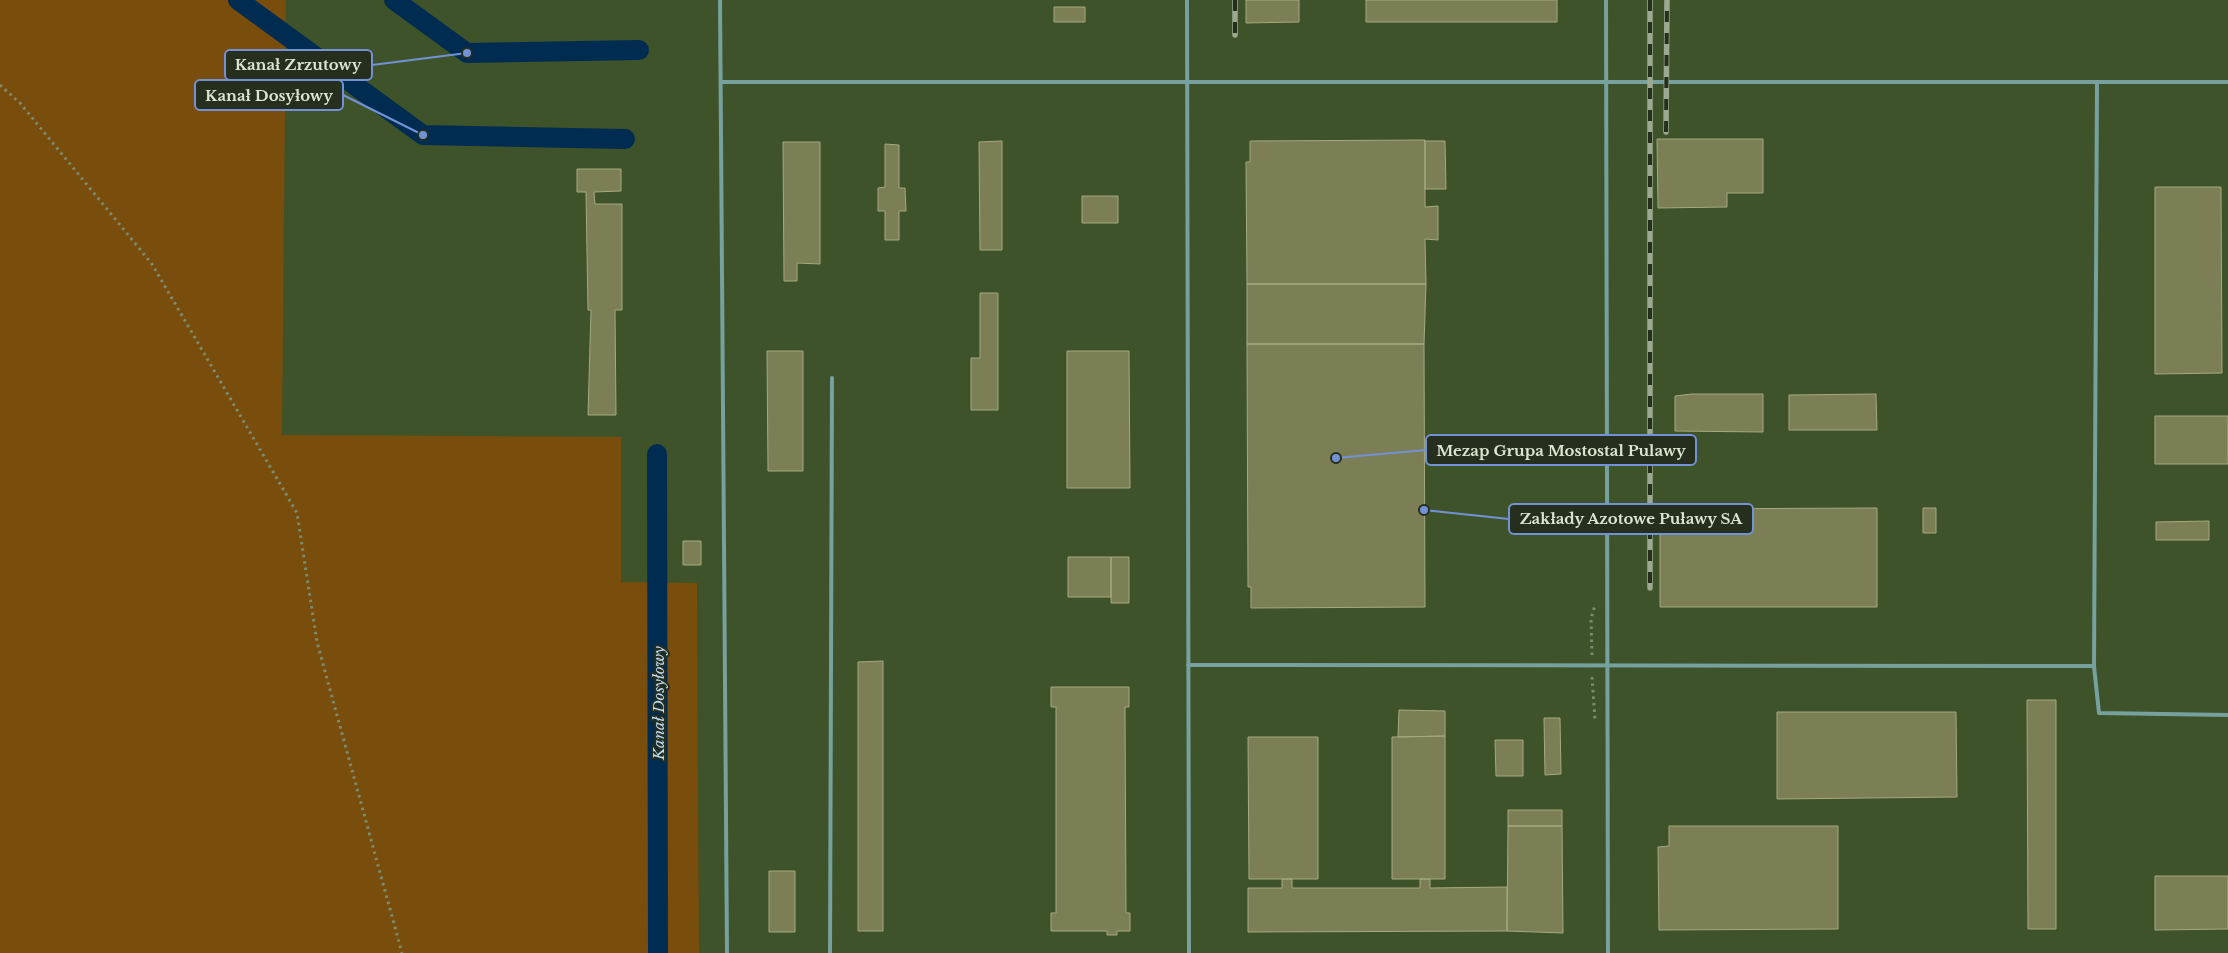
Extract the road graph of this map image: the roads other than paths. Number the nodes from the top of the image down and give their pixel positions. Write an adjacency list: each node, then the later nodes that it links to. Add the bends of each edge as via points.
1 (720, 0): 5 (lane)
2 (1187, 0): 8 (lane)
3 (1606, 0): 4 (lane)
4 (1606, 81): 6 (lane); 8 (lane); 11 (lane)
5 (721, 82): 8 (lane); 14 (lane)
6 (2097, 82): 7 (lane); 12 (lane)
7 (2228, 82)
8 (1187, 83): 10 (lane)
9 (832, 378): 15 (lane)
10 (1188, 665): 11 (lane); 16 (lane)
11 (1609, 665): 12 (lane); 17 (lane)
12 (2094, 666): 13 (lane, via 2099,713)
13 (2228, 715)
14 (727, 953)
15 (830, 953)
16 (1189, 953)
17 (1608, 953)

